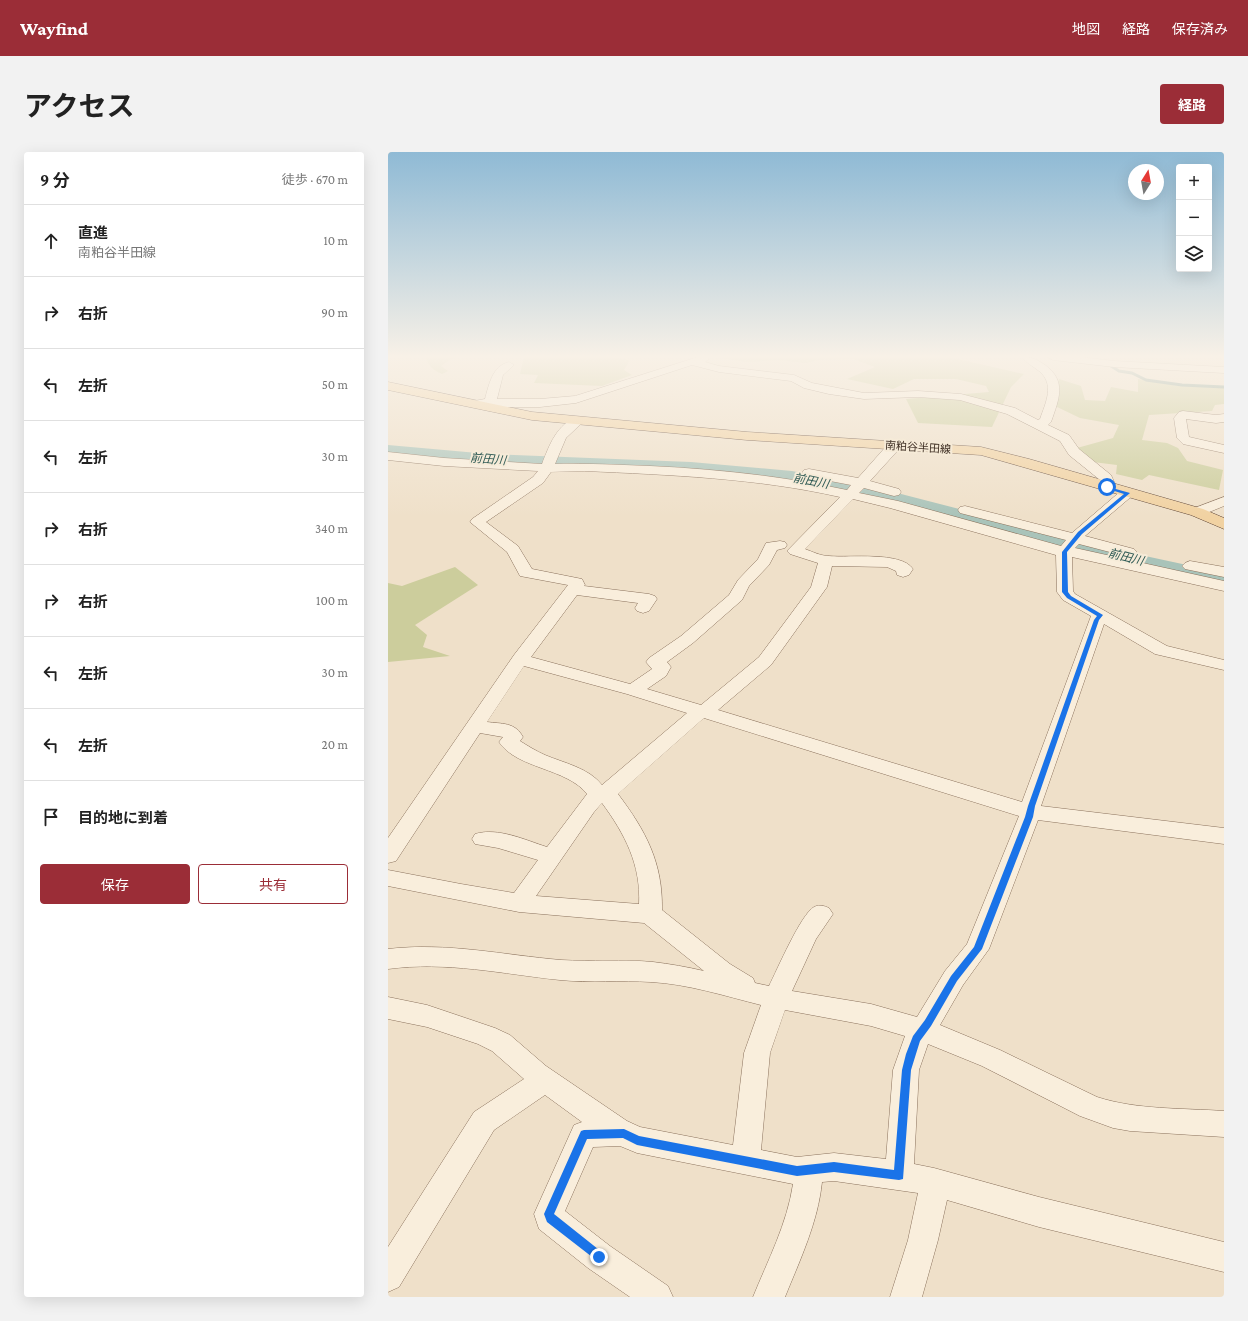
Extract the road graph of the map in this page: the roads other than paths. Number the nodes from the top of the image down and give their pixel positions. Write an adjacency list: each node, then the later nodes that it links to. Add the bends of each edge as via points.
1 (506, 410): 5 (main road, 南粕谷半田線)
2 (1009, 410): 6 (street)
3 (1049, 410): 6 (street, via 1045,422)
4 (1224, 418): 9 (street, via 1187,415 1180,418 1183,438 1187,441)
5 (578, 421): 8 (main road, 南粕谷半田線, via 747,436); 11 (street, via 560,436)
6 (1039, 423): 12 (street, via 1068,441 1074,452 1106,478 1109,482)
7 (388, 445): 11 (street, via 459,453 533,457)
8 (895, 445): 12 (main road, 南粕谷半田線, via 981,451); 13 (street)
9 (1224, 449)
10 (388, 456): 11 (street, via 444,462)
11 (550, 461): 13 (street, via 599,468 732,476); 27 (street, via 538,480 477,522 513,549 526,573 576,582)
12 (1107, 487): 14 (main road, 南粕谷半田線)
13 (855, 489): 15 (street); 21 (street); 22 (street, via 893,504)
14 (1127, 493): 18 (main road, 南粕谷半田線); 20 (street)
15 (928, 500)
16 (1224, 502): 18 (street)
17 (951, 506): 20 (street)
18 (1197, 512): 19 (main road, 南粕谷半田線)
19 (1224, 524)
20 (1076, 537): 22 (street); 25 (street, via 1197,568)
21 (783, 546): 23 (street); 32 (street, via 771,546 761,566 738,588 736,597 696,632 655,662 662,667 660,672)
22 (1066, 551): 26 (street); 29 (street, via 1065,592)
23 (826, 561): 24 (street, via 888,562 905,569); 33 (street, via 819,587 765,660)
24 (903, 572)
25 (1224, 572)
26 (1224, 586)
27 (574, 590): 28 (street, via 649,599); 30 (street)
28 (643, 608)
29 (1100, 615): 31 (street, via 1161,650); 36 (street)
30 (520, 659): 32 (street); 34 (street)
31 (1224, 665)
32 (633, 690): 33 (street)
33 (702, 711): 35 (street); 36 (street)
34 (476, 726): 35 (street, via 511,733 509,742 513,745 531,756 585,780); 39 (street)
35 (602, 794): 40 (street, via 587,806); 43 (street, via 631,828 645,859 652,895)
36 (1030, 812): 37 (street); 48 (street, via 978,949 954,978)
37 (1224, 836)
38 (483, 839): 40 (street, via 498,840)
39 (388, 855)
40 (552, 856): 42 (street)
41 (388, 878): 42 (street)
42 (519, 903): 43 (street)
43 (650, 914): 46 (street, via 727,975)
44 (821, 914): 46 (street)
45 (388, 959): 46 (street, via 447,956 562,970 652,972)
46 (768, 996): 48 (street, via 871,1015); 52 (street, via 757,1053)
47 (388, 1008): 49 (street, via 427,1016 486,1036 511,1050)
48 (923, 1030): 50 (street, via 991,1058 1090,1107 1113,1115); 54 (street, via 916,1039 906,1070)
49 (546, 1080): 51 (street); 57 (street, via 484,1121)
50 (1224, 1124)
51 (624, 1133): 52 (street, via 637,1140); 58 (street, via 584,1134 549,1214 550,1218 599,1257)
52 (746, 1160): 53 (street, via 797,1171)
53 (809, 1170): 54 (street, via 834,1167); 59 (street, via 808,1187 795,1233)
54 (899, 1175): 55 (street)
55 (934, 1182): 56 (street, via 1039,1212); 60 (street, via 934,1194 925,1231)
56 (1224, 1257)
57 (388, 1276)
58 (657, 1297)
59 (769, 1297)
60 (906, 1297)

